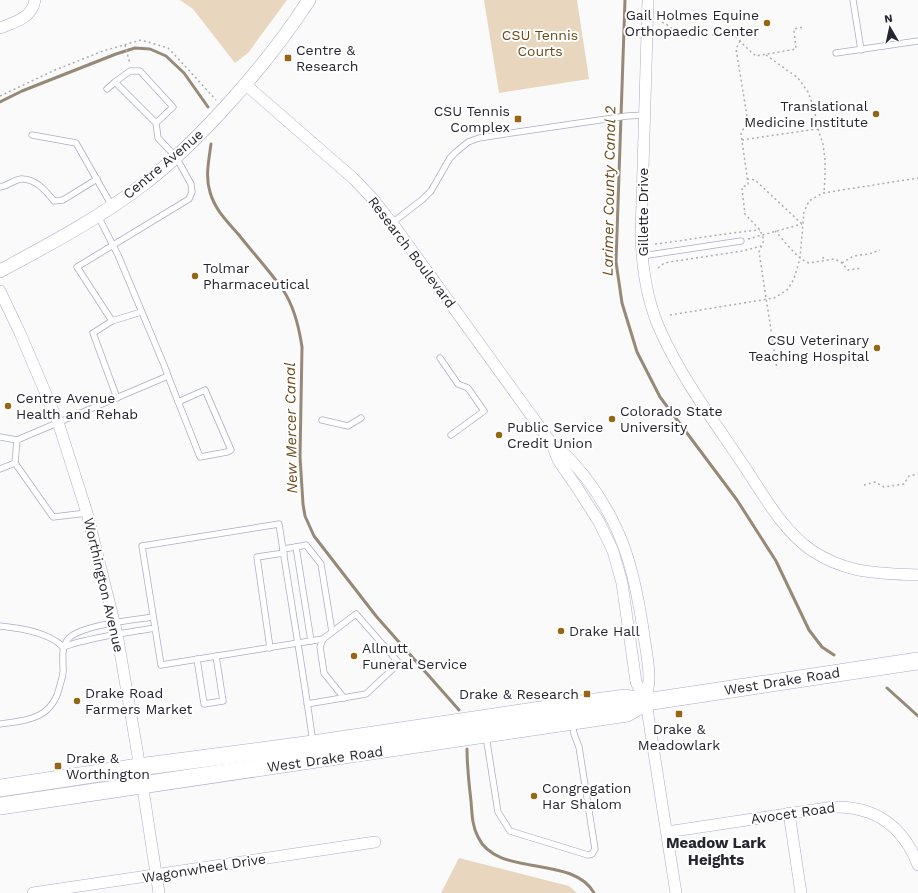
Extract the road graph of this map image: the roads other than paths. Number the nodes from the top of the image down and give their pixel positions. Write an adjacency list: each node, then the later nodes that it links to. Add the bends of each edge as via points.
1 (35, 0): 5 (street, via 30,13)
2 (308, 0): 10 (street, Centre Avenue, via 284,37)
3 (648, 0): 12 (street, Gillette Drive)
4 (853, 0): 7 (lane)
5 (0, 28)
6 (918, 41): 7 (lane)
7 (861, 50): 8 (lane)
8 (836, 53)
9 (115, 82): 11 (lane); 13 (lane); 13 (lane, via 130,71 140,71 173,107)
10 (245, 84): 15 (street, Centre Avenue); 20 (street, Research Boulevard, via 354,179)
11 (108, 89)
12 (645, 116): 20 (lane, via 611,118 478,138 468,142 450,158 431,191); 23 (street, Gillette Drive)
13 (156, 123): 15 (lane, via 158,138)
14 (32, 135): 16 (lane, via 76,143)
15 (176, 157): 18 (street, Centre Avenue); 22 (lane, via 191,184 192,192 189,199)
16 (97, 179): 17 (lane, via 62,200 54,201 39,185 30,180 20,179); 18 (lane)
17 (0, 187)
18 (112, 206): 19 (street, Centre Avenue)
19 (98, 216): 22 (lane); 24 (street, Centre Avenue)
20 (392, 223): 58 (street, Research Boulevard, via 552,444 566,453 597,493 610,515 633,572 649,677)
21 (741, 241): 23 (lane)
22 (113, 246): 26 (lane); 27 (lane, via 77,267)
23 (642, 256): 43 (street, Gillette Drive, via 646,287 660,332 678,366 781,520 811,550 831,562 871,573)
24 (0, 271)
25 (0, 291): 34 (street, Worthington Avenue)
26 (141, 312): 27 (lane); 29 (lane)
27 (112, 321): 30 (lane, via 93,333)
28 (440, 358): 35 (lane, via 458,384 468,388 484,411)
29 (168, 376): 30 (lane); 31 (lane)
30 (117, 398): 34 (lane)
31 (178, 402): 31 (lane, via 200,457 231,450 204,390)
32 (361, 418): 33 (lane, via 348,426)
33 (322, 420)
34 (58, 422): 37 (lane); 40 (street, Worthington Avenue)
35 (451, 435)
36 (0, 437): 37 (lane)
37 (17, 440): 38 (lane)
38 (15, 463): 39 (lane); 40 (lane, via 53,517)
39 (0, 469)
40 (87, 513): 46 (street, Worthington Avenue)
41 (296, 547): 42 (lane); 48 (lane, via 306,545 321,564); 50 (lane)
42 (283, 551): 44 (lane, via 279,524 142,546); 51 (lane); 53 (lane, via 257,557)
43 (918, 575)
44 (153, 617): 46 (lane); 47 (lane)
45 (0, 626): 52 (lane, via 33,632 58,642)
46 (116, 628): 47 (lane); 52 (lane); 52 (lane, via 82,630 69,638); 65 (street, Worthington Avenue)
47 (155, 628): 55 (lane, via 161,665)
48 (332, 632): 49 (lane); 57 (lane, via 356,614 399,663 366,694)
49 (323, 639): 50 (lane); 57 (lane, via 320,647 324,673)
50 (311, 641): 51 (lane)
51 (298, 644): 53 (lane); 59 (lane)
52 (63, 647): 62 (lane, via 64,670 52,706 35,718)
53 (270, 648): 54 (lane)
54 (216, 656): 55 (lane); 55 (lane, via 223,701 204,704)
55 (197, 659)
56 (918, 661): 58 (main road, West Drake Road)
57 (344, 698): 59 (lane)
58 (646, 702): 60 (main road, West Drake Road, via 626,698); 61 (main road, West Drake Road, via 628,713); 70 (street, Research Boulevard)
59 (307, 704): 64 (lane)
60 (514, 714): 63 (main road, via 492,723 487,727); 64 (main road, West Drake Road)
61 (572, 722): 63 (main road, West Drake Road); 63 (lane, via 579,747 595,849 588,855 510,831 498,812)
62 (0, 724)
63 (486, 735): 66 (main road, West Drake Road)
64 (313, 744): 65 (main road, West Drake Road)
65 (139, 766): 66 (street, Worthington Avenue); 67 (main road, West Drake Road)
66 (142, 786): 68 (main road, West Drake Road); 73 (street, Worthington Avenue)
67 (0, 788)
68 (0, 806)
69 (789, 813): 70 (street, Avocet Road); 72 (street, Avocet Road, via 845,806 875,814 898,831 913,851); 77 (street)
70 (667, 832): 76 (street, Research Boulevard)
71 (375, 842): 73 (street, Wagonwheel Drive)
72 (918, 865)
73 (157, 875): 74 (street, Wagonwheel Drive); 75 (street, Worthington Avenue)
74 (33, 893)
75 (159, 893)
76 (676, 893)
77 (801, 893)

